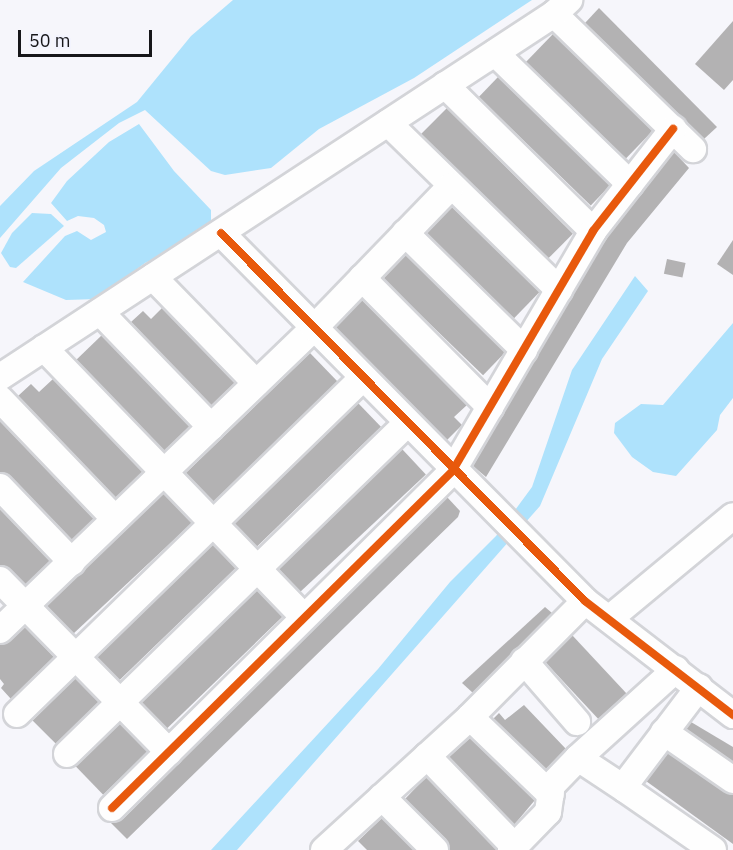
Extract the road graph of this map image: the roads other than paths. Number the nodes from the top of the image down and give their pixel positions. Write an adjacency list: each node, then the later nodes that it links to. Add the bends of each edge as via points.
1 (562, 7): 2 (street); 5 (street)
2 (495, 53): 3 (street); 7 (street)
3 (445, 86): 4 (street); 9 (street)
4 (388, 123): 8 (street); 10 (street)
5 (673, 129): 6 (street); 7 (street)
6 (693, 149)
7 (630, 184): 9 (street)
8 (451, 186): 11 (street); 14 (street)
9 (593, 231): 14 (street)
10 (221, 233): 12 (street); 16 (street)
11 (405, 233): 13 (street); 18 (street)
12 (153, 277): 15 (street); 21 (street)
13 (362, 278): 16 (street); 23 (street)
14 (558, 290): 18 (street)
15 (100, 312): 17 (street); 25 (street)
16 (314, 328): 20 (street); 21 (street)
17 (44, 348): 19 (street); 27 (street)
18 (524, 350): 23 (street)
19 (0, 377)
20 (363, 378): 24 (street); 31 (street)
21 (256, 383): 25 (street)
22 (0, 399): 30 (street)
23 (490, 407): 26 (street)
24 (407, 423): 26 (street); 33 (street)
25 (211, 426): 27 (street)
26 (453, 470): 35 (street); 37 (street)
27 (164, 472): 30 (street); 31 (street)
28 (0, 487): 32 (street)
29 (733, 516): 38 (street)
30 (115, 519): 32 (street)
31 (213, 524): 33 (street); 40 (street)
32 (72, 561): 36 (street)
33 (257, 569): 37 (street); 44 (street)
34 (0, 580): 36 (street)
35 (585, 601): 38 (street); 41 (street)
36 (26, 606): 39 (street); 40 (street)
37 (304, 618): 50 (street)
38 (609, 619): 42 (street)
39 (0, 630)
40 (76, 657): 44 (street); 45 (street)
41 (524, 662): 47 (street); 48 (street)
42 (676, 669): 43 (street); 53 (street)
43 (699, 687): 46 (street); 49 (street)
44 (120, 702): 50 (street); 51 (street)
45 (17, 714)
46 (733, 715)
47 (470, 717): 52 (street); 56 (street)
48 (577, 722)
49 (664, 732): 54 (street); 55 (street)
50 (169, 752): 58 (street)
51 (67, 754)
52 (427, 756): 57 (street); 59 (street)
53 (578, 758): 55 (street); 56 (street, via 552,785)
54 (733, 780)
55 (626, 789): 62 (street)
56 (551, 795): 59 (street, via 548,812)
57 (382, 797): 60 (street); 61 (street)
58 (112, 808)
59 (513, 848)
60 (324, 850)
61 (435, 850)
62 (713, 850)

